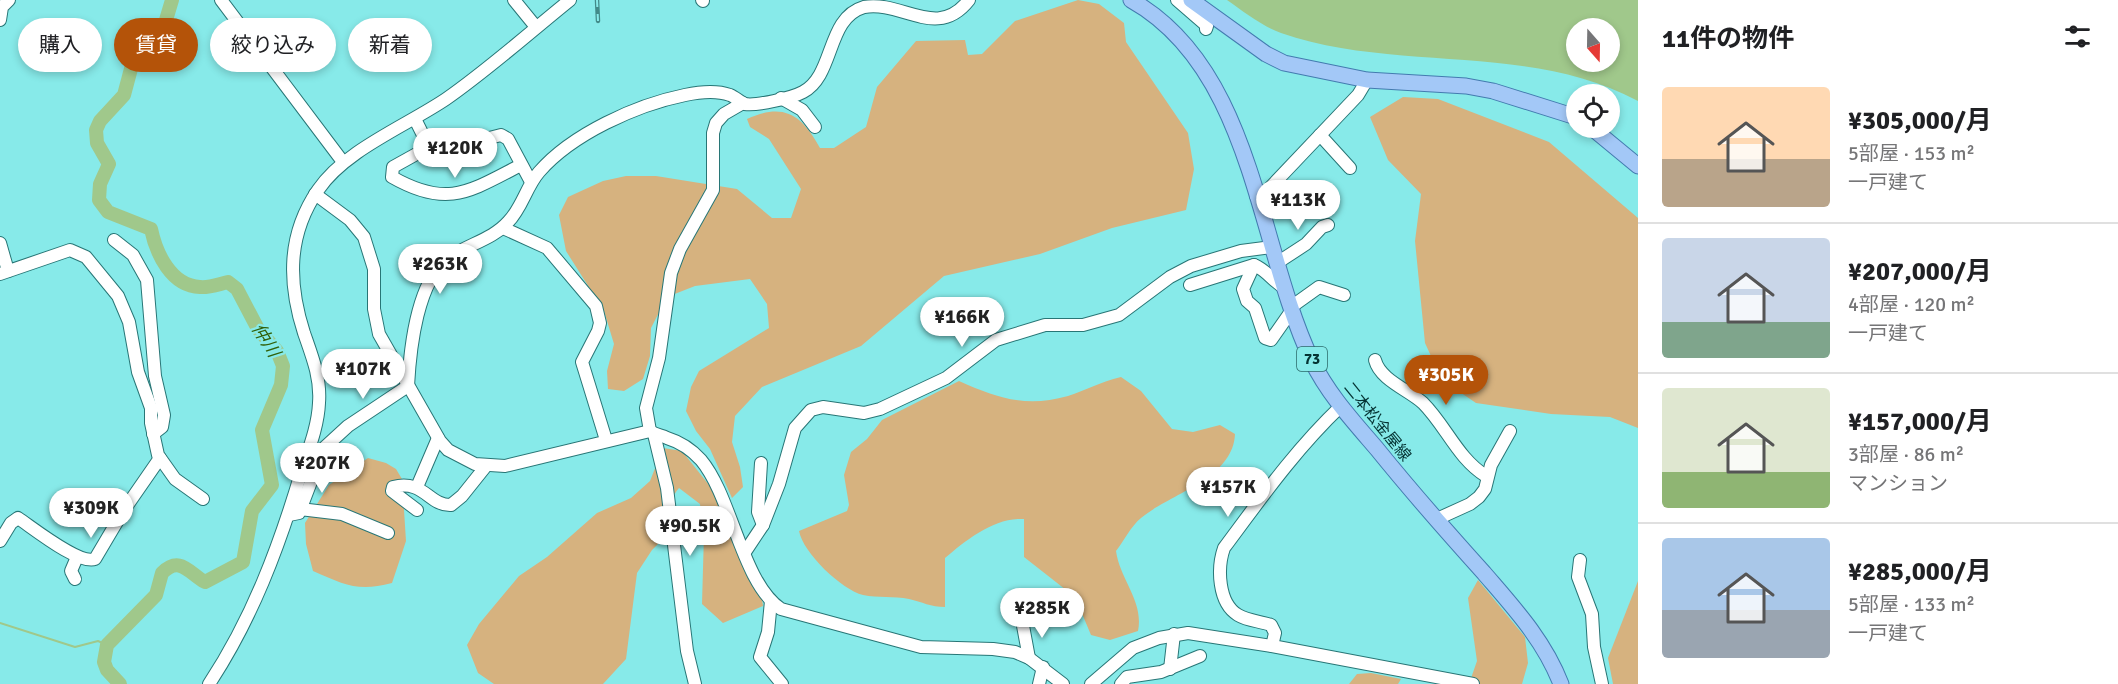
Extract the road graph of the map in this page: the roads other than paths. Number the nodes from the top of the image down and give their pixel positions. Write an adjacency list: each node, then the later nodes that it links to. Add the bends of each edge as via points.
1 (9, 0): 11 (street, via 2,6)
2 (221, 0): 23 (street)
3 (514, 0): 12 (street)
4 (570, 0): 12 (street)
5 (896, 0): 10 (street)
6 (969, 0): 10 (street, via 949,18)
7 (1131, 0): 29 (main road, 二本松金屋線 / 73, via 1172,30 1207,77 1230,119)
8 (1177, 0): 13 (street, via 1208,26)
9 (1191, 0): 14 (main road, via 1275,60)
10 (885, 8): 15 (street, via 867,7 855,12 841,27 814,83 800,94)
11 (0, 20)
12 (536, 27): 18 (street, via 478,75)
13 (1206, 29)
14 (1367, 80): 17 (main road, via 1466,86); 20 (street)
15 (781, 98): 16 (street); 19 (street, via 802,110)
16 (743, 103): 27 (street, via 727,94 704,92 631,112 584,136 549,162); 46 (street, via 716,123 713,190 671,273 659,358 646,408)
17 (1566, 114)
18 (415, 119): 22 (street); 23 (street)
19 (815, 127)
20 (1320, 135): 26 (street); 29 (street, via 1266,192)
21 (1604, 138): 25 (main road)
22 (429, 147): 24 (street, via 435,152 501,135 508,139); 24 (street, via 393,167 393,177 422,190 458,194)
23 (343, 162): 28 (street)
24 (521, 165): 27 (street)
25 (1638, 166)
26 (1350, 168)
27 (531, 182): 31 (street)
28 (315, 194): 43 (street, via 350,220 364,237 374,269 374,309 379,334); 57 (street, via 296,236 292,277 295,301 319,380 319,405)
29 (1256, 196): 34 (main road, 二本松金屋線 / 73)
30 (1328, 225): 35 (street)
31 (503, 228): 43 (street, via 452,256 433,273 421,308); 49 (street, via 547,248 596,306 598,331 582,362)
32 (114, 240): 47 (street, via 133,255 147,280 155,376 164,415 162,428)
33 (0, 243): 37 (street)
34 (1272, 247): 35 (main road, 二本松金屋線 / 73); 60 (street, via 1241,251 1191,266 1119,315 1083,325 1045,325 996,340 946,378 880,410 811,410 795,428)
35 (1277, 263): 39 (main road, 二本松金屋線 / 73)
36 (1254, 265): 38 (street); 39 (street); 41 (street, via 1242,289 1255,308 1265,338 1271,340)
37 (4, 272): 47 (street, via 70,250 86,256 125,311 138,372 151,408)
38 (1190, 285)
39 (1285, 288): 41 (main road, 二本松金屋線 / 73)
40 (1344, 295): 41 (street, via 1319,287)
41 (1291, 309): 44 (main road, 二本松金屋線 / 73, via 1313,363)
42 (1375, 360): 53 (street, via 1382,372 1432,412 1467,462)
43 (408, 386): 48 (street); 57 (street, via 348,426 324,448)
44 (1341, 406): 58 (main road, 二本松金屋線 / 73); 70 (street, via 1281,471 1221,556 1226,603 1237,615 1271,625 1275,633)
45 (1510, 431): 53 (street)
46 (652, 433): 49 (street); 63 (street, via 686,447 702,461); 76 (street, via 667,488 687,651)
47 (153, 434): 50 (street)
48 (438, 438): 52 (street, via 459,457); 54 (street)
49 (606, 440): 52 (street, via 505,466)
50 (160, 458): 55 (street, via 175,479); 64 (street, via 98,556 90,561)
51 (761, 463): 60 (street, via 758,512)
52 (486, 466): 54 (street, via 451,505 444,505)
53 (1486, 477): 58 (street, via 1485,489 1479,497)
54 (417, 487): 56 (street, via 396,485 392,491)
55 (203, 499)
56 (417, 510)
57 (295, 512): 61 (street, via 342,514); 75 (street, via 257,600)
58 (1437, 519): 83 (main road, 二本松金屋線 / 73, via 1540,641)
59 (5, 521): 62 (street); 64 (street, via 18,518)
60 (763, 525): 63 (street)
61 (388, 533)
62 (0, 542)
63 (745, 552): 67 (street)
64 (77, 557): 66 (street, via 71,571)
65 (1580, 560): 84 (street, via 1578,577 1592,614)
66 (75, 579)
67 (771, 601): 72 (street, via 788,612 886,640 921,647 993,648); 77 (street, via 768,632 760,657)
68 (1046, 611): 72 (street, via 1034,609 1021,615)
69 (1174, 634): 70 (street); 74 (street); 80 (street, via 1133,648)
70 (1272, 646): 82 (street)
71 (1200, 656): 74 (street)
72 (1029, 658): 73 (street)
73 (1043, 667): 78 (street); 79 (street)
74 (1170, 669): 81 (street, via 1127,677)
75 (213, 683)
76 (695, 684)
77 (782, 684)
78 (1039, 684)
79 (1063, 684)
80 (1091, 684)
81 (1121, 684)
82 (1473, 684)
83 (1561, 684)
84 (1602, 684)

